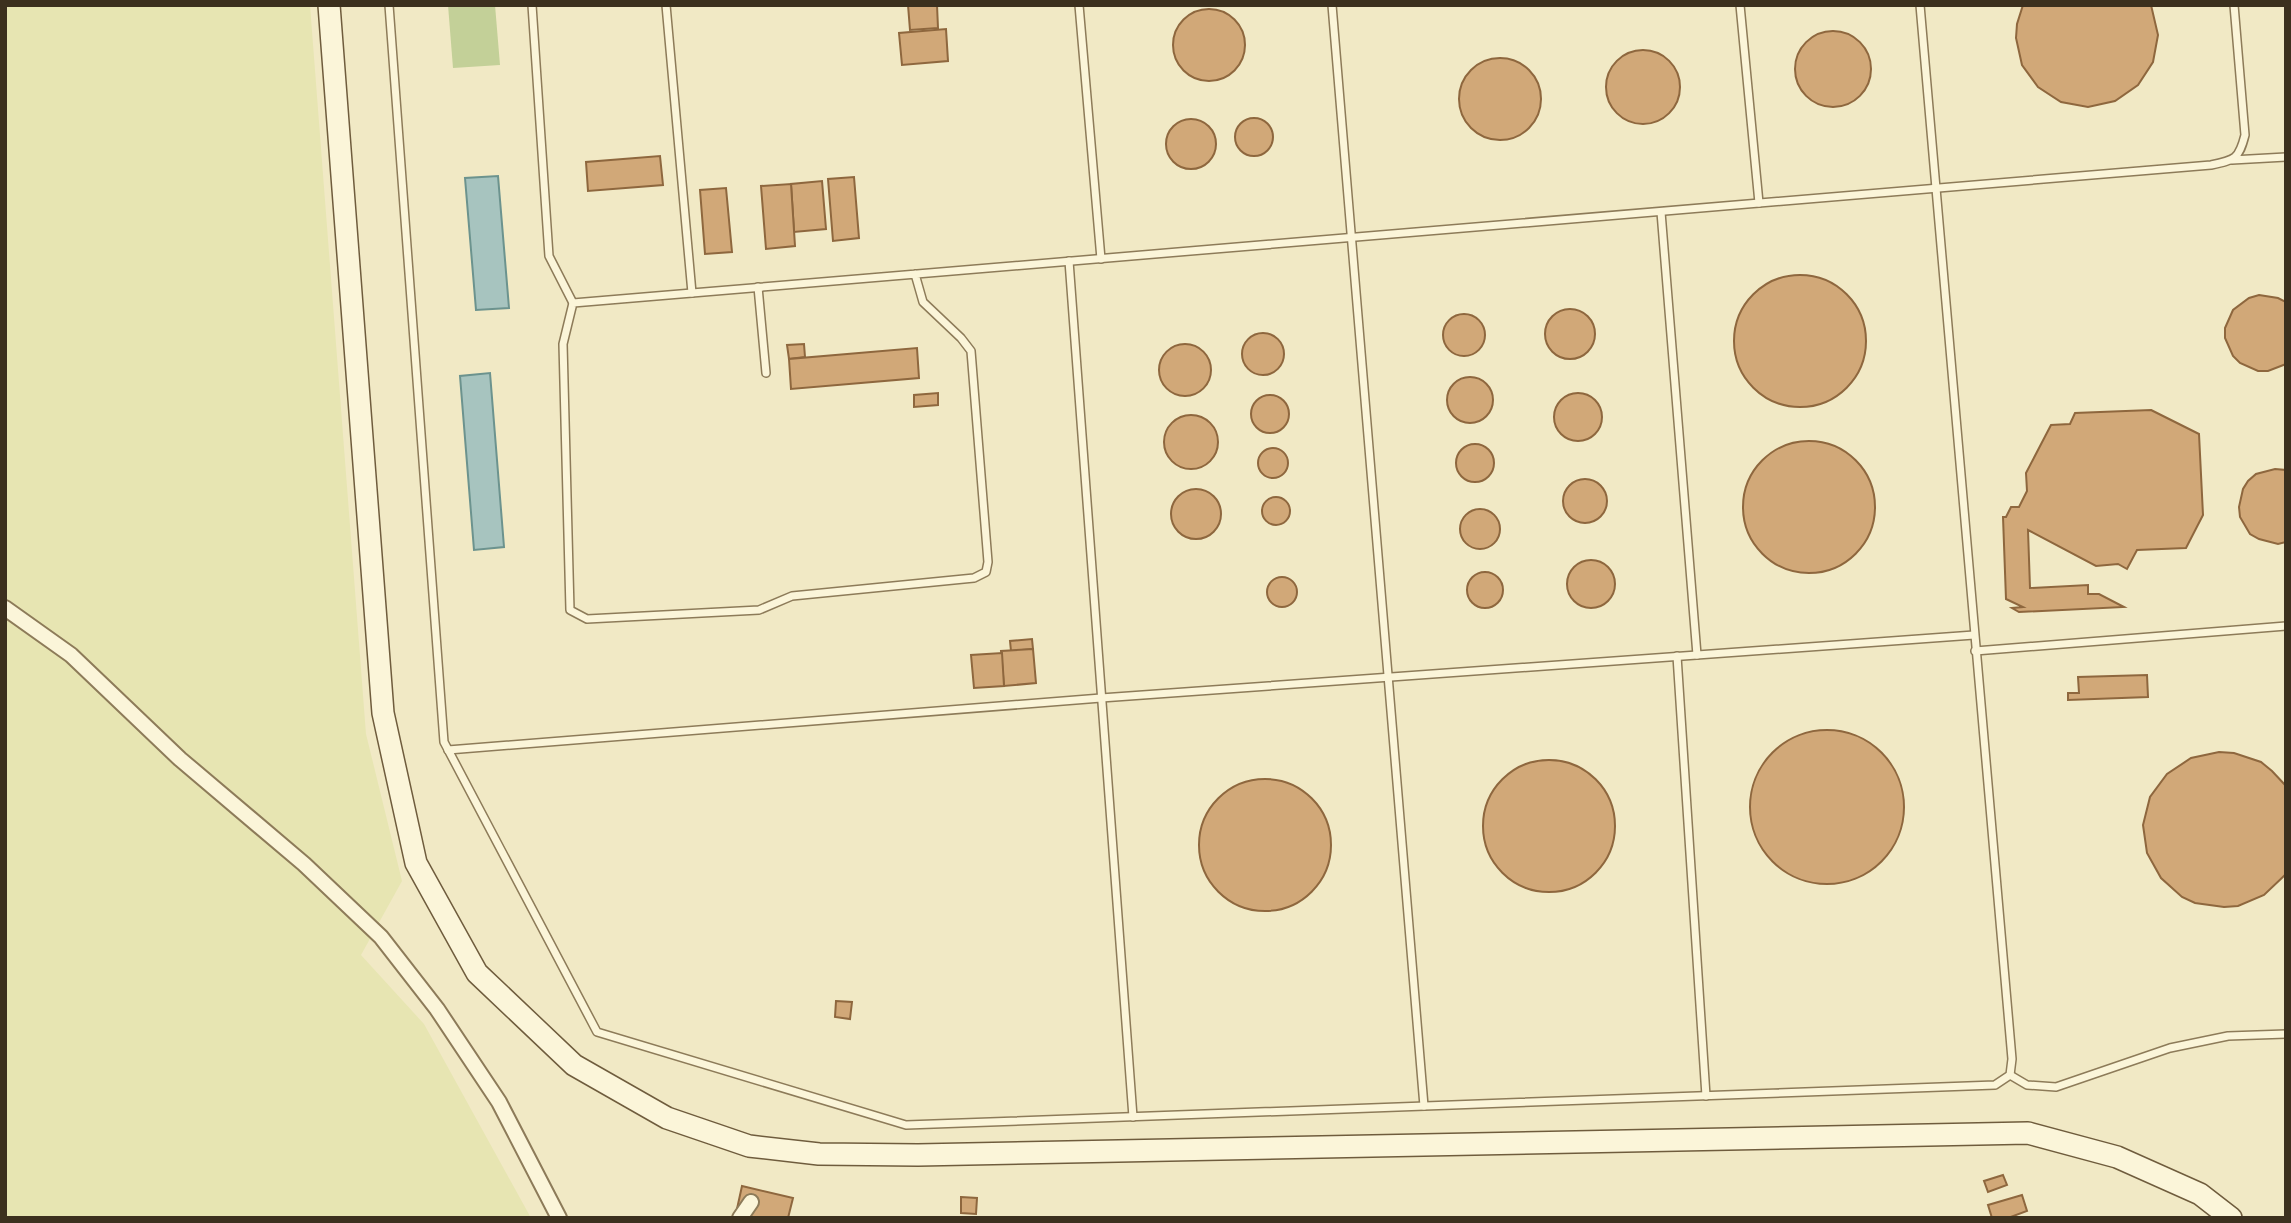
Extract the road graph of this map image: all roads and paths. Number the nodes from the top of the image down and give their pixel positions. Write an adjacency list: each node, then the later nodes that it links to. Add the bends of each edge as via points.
1 (329, 5): 40 (street, via 383,713 416,863 477,973 574,1065 667,1118 749,1146 819,1154 2028,1133 2117,1157 2200,1194)
2 (389, 5): 31 (lane)
3 (532, 5): 21 (lane, via 549,256)
4 (666, 5): 20 (lane)
5 (1079, 5): 16 (lane)
6 (1332, 5): 15 (lane)
7 (1740, 5): 13 (lane)
8 (1920, 5): 12 (lane)
9 (2234, 5): 11 (lane, via 2245,135)
10 (2286, 157): 11 (lane)
11 (2232, 160): 12 (lane)
12 (1936, 188): 13 (lane); 25 (lane)
13 (1759, 203): 14 (lane)
14 (1661, 212): 15 (lane); 27 (lane)
15 (1351, 237): 16 (lane); 29 (lane)
16 (1101, 259): 17 (lane)
17 (1069, 261): 18 (lane); 30 (lane)
18 (915, 274): 19 (lane); 21 (lane, via 923,302 971,351 986,572 974,579 792,596 759,610 587,619 570,610 563,344)
19 (758, 288): 20 (lane); 22 (lane)
20 (692, 293): 21 (lane)
21 (573, 303)
22 (766, 373)
23 (5, 608): 38 (street, via 71,655 180,759 304,864 381,937 499,1102)
24 (2286, 626): 26 (lane)
25 (1974, 635): 26 (lane); 27 (lane)
26 (1975, 651): 33 (lane)
27 (1697, 655): 28 (lane)
28 (1677, 656): 29 (lane); 34 (lane)
29 (1388, 677): 30 (lane); 35 (lane)
30 (1101, 698): 31 (lane); 36 (lane)
31 (448, 750): 36 (lane, via 597,1032 906,1125)
32 (2286, 1034): 33 (lane, via 2228,1036 2170,1048 2056,1087 2027,1085)
33 (2010, 1075): 34 (lane, via 1995,1085)
34 (1706, 1096): 35 (lane)
35 (1424, 1106): 36 (lane)
36 (1133, 1117)
37 (751, 1202): 39 (street)
38 (559, 1218)
39 (740, 1218)
40 (2231, 1218)

